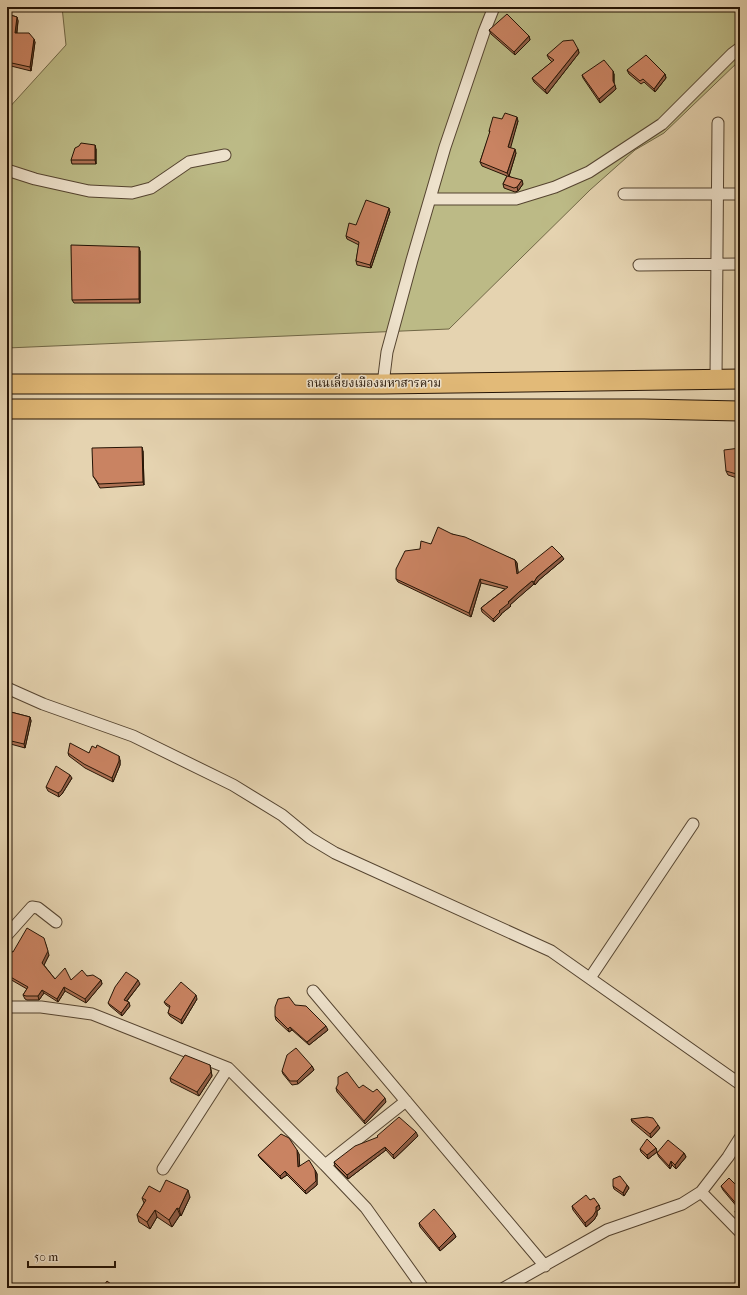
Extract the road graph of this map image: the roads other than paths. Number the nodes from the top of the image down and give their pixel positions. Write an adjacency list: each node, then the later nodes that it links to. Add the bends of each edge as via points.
1 (494, 7): 9 (street, via 445,147)
2 (740, 48): 9 (street, via 662,124 589,172 516,200)
3 (718, 123): 7 (street)
4 (225, 155): 5 (street, via 189,162 152,188 132,193 89,191)
5 (7, 170)
6 (624, 194): 7 (street)
7 (717, 194): 8 (street); 10 (street)
8 (740, 194)
9 (430, 199): 16 (street, via 387,352)
10 (717, 264): 11 (street); 12 (street); 13 (street)
11 (740, 264)
12 (639, 265)
13 (716, 379): 14 (highway, ถนนเลี่ยงเมืองมหาสารคาม); 16 (highway, ถนนเลี่ยงเมืองมหาสารคาม)
14 (740, 379)
15 (7, 384): 16 (highway, ถนนเลี่ยงเมืองมหาสารคาม)
16 (383, 384)
17 (7, 409): 18 (highway)
18 (740, 411)
19 (7, 688): 23 (street, via 43,704 133,736 233,785 282,815 310,838 335,853 551,951)
20 (693, 824): 23 (street)
21 (56, 922): 22 (street, via 38,908 32,907)
22 (7, 935)
23 (590, 978): 27 (street)
24 (313, 991): 28 (street)
25 (7, 1006): 26 (street, via 41,1007 92,1014)
26 (228, 1068): 30 (street); 31 (street)
27 (740, 1084)
28 (406, 1101): 30 (street); 34 (street)
29 (740, 1138): 32 (street)
30 (325, 1164): 35 (street, via 366,1208)
31 (163, 1168)
32 (701, 1192): 33 (street); 34 (street, via 682,1204 607,1230)
33 (740, 1232)
34 (545, 1266): 36 (street)
35 (423, 1288)
36 (504, 1288)

